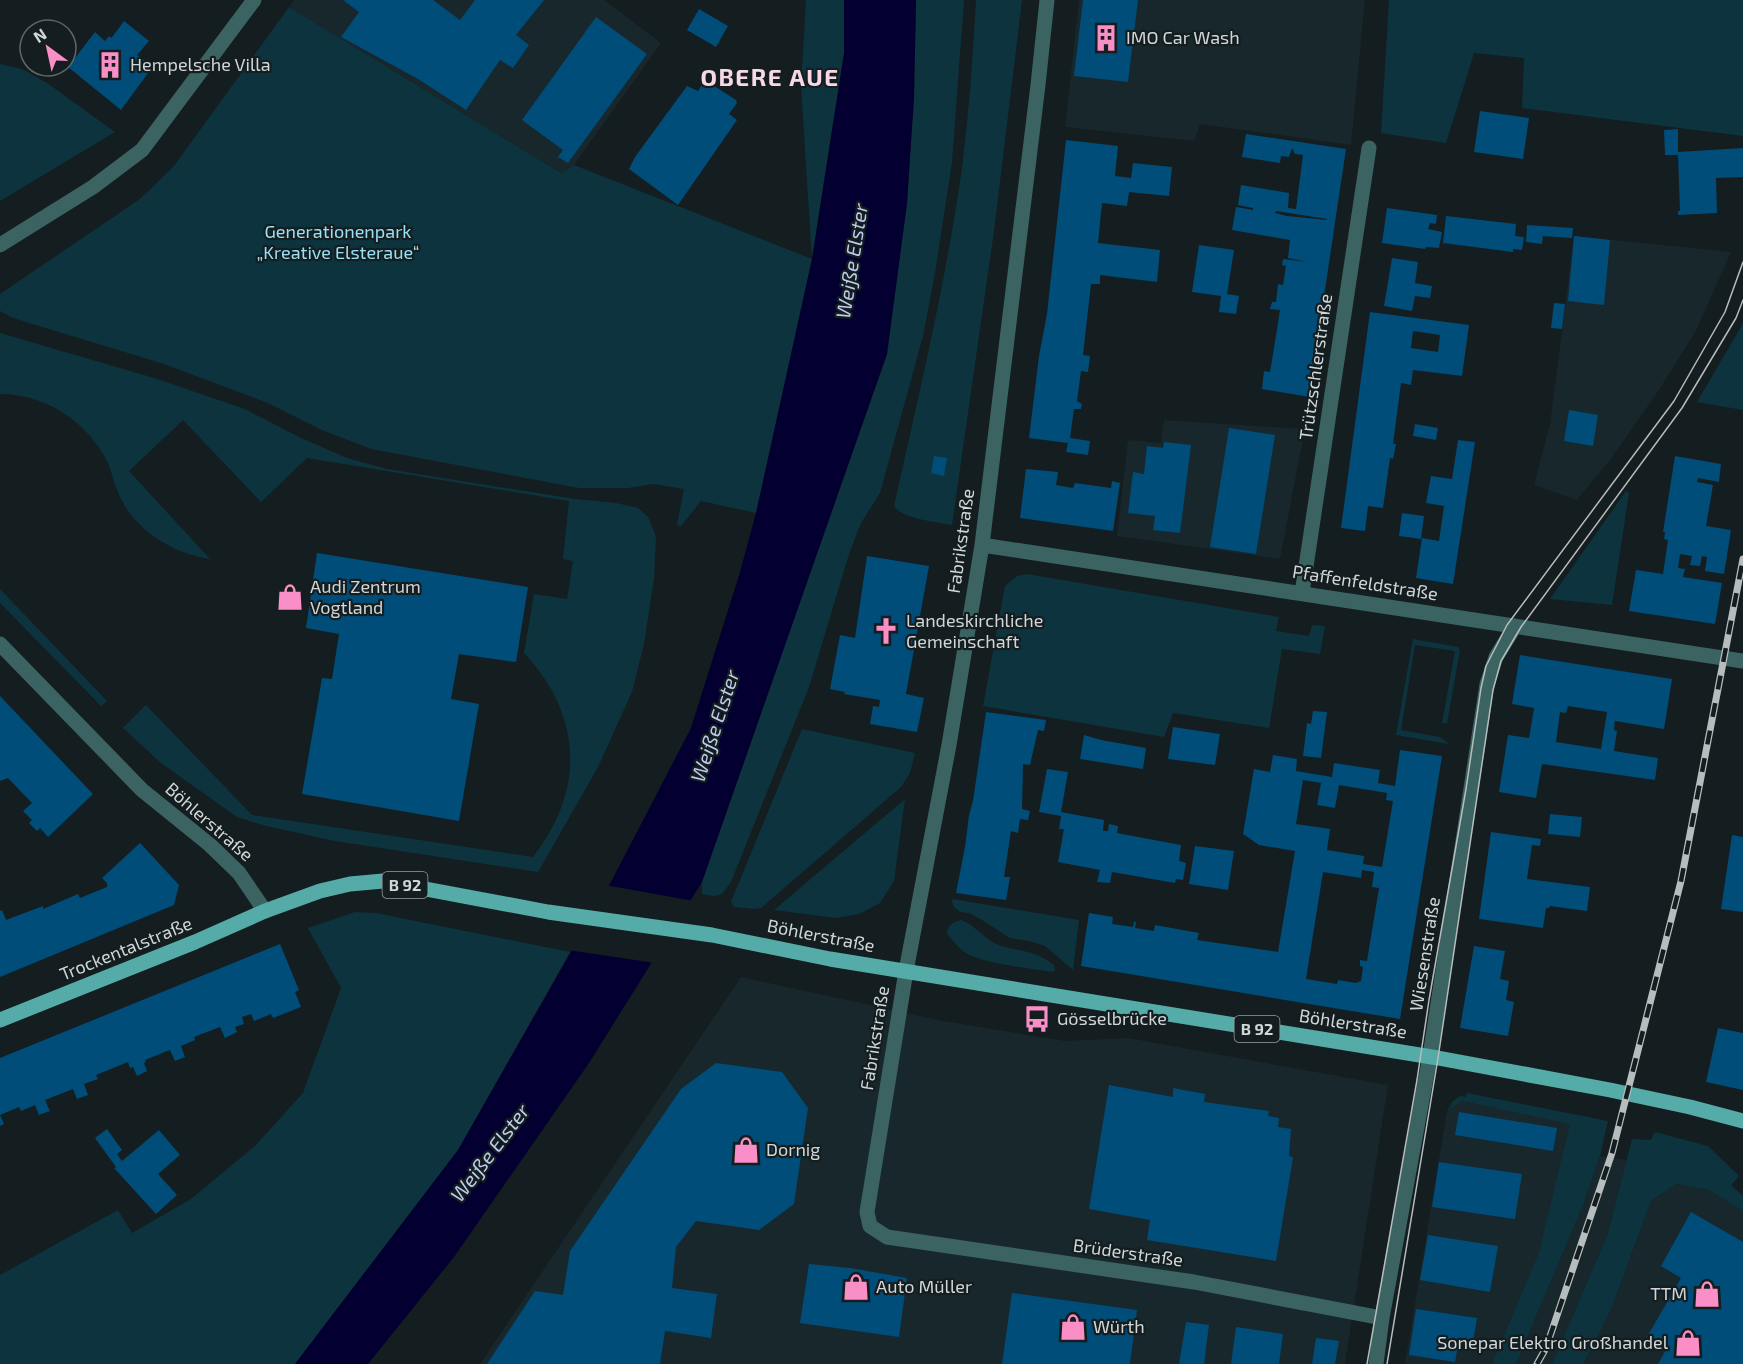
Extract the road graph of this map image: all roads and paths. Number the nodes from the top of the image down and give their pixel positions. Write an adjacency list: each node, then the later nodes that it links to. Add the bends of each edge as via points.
1 (254, 0): 4 (street, via 142,150 93,187)
2 (1047, 0): 5 (street, Fabrikstraße)
3 (1369, 148): 6 (street, Trützschlerstraße)
4 (0, 245)
5 (981, 545): 6 (street, Pfaffenfeldstraße); 11 (street, Fabrikstraße, via 949,745)
6 (1302, 592): 7 (street, Pfaffenfeldstraße)
7 (1515, 626): 9 (street, Pfaffenfeldstraße); 13 (street, Wiesenstraße, via 1496,657 1487,684)
8 (0, 644): 10 (street, Böhlerstraße, via 142,790 239,873)
9 (1743, 661)
10 (265, 911): 11 (main road, Böhlerstraße / B 92, via 320,891 383,881); 12 (main road, Trockentalstraße / B 92)
11 (906, 971): 13 (main road, Böhlerstraße / B 92); 15 (street, Fabrikstraße, via 867,1212)
12 (0, 1020)
13 (1430, 1056): 14 (main road, Böhlerstraße / B 92); 16 (street, Wiesenstraße)
14 (1743, 1121)
15 (870, 1227): 16 (street, Brüderstraße, via 887,1237 1194,1282)
16 (1382, 1318): 17 (street, Wiesenstraße)
17 (1376, 1364)

